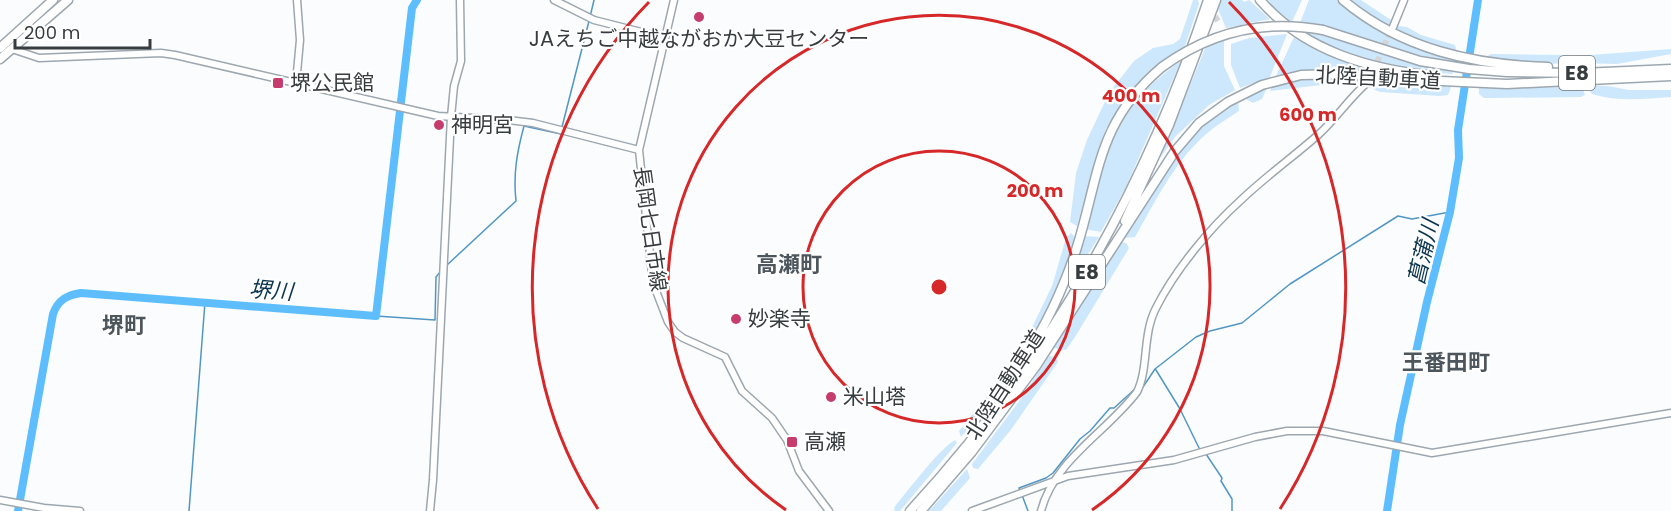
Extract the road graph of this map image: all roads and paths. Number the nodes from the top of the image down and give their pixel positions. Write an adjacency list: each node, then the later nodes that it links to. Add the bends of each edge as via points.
1 (53, 0): 14 (highway)
2 (68, 0): 14 (highway)
3 (297, 0): 21 (street, via 300,49)
4 (460, 0): 22 (street, via 461,61)
5 (554, 0): 13 (street, via 594,20)
6 (674, 0): 13 (street)
7 (1208, 0): 26 (highway, 北陸自動車道 / E8, via 1147,157 1099,252 1008,393)
8 (1216, 0): 24 (highway, 北陸自動車道 / E8, via 1154,161)
9 (1260, 0): 19 (highway, via 1309,42 1341,56 1380,68)
10 (1342, 0): 17 (highway, via 1398,36 1456,56)
11 (1404, 0): 12 (street)
12 (1392, 27)
13 (665, 38): 23 (street)
14 (4, 46): 15 (highway); 21 (street, 長岡七日市線, via 39,58 161,53)
15 (0, 59)
16 (1671, 67): 17 (highway, via 1524,66)
17 (1483, 74): 18 (highway, E8, via 1569,81); 19 (highway); 26 (highway, 北陸自動車道 / E8, bridge, via 1403,56 1323,30 1276,26 1238,30 1195,46 1162,68 1131,99 1111,131 1097,166 1070,267 1037,341)
18 (1671, 76)
19 (1452, 80): 24 (highway, 北陸自動車道 / E8, via 1313,74 1272,81 1246,91 1199,123 1175,151)
20 (1368, 82): 27 (street, via 1319,134 1235,205 1202,242 1152,317 1137,392)
21 (296, 83): 22 (street, 長岡七日市線)
22 (451, 117): 23 (street, 長岡七日市線, via 532,123); 30 (street)
23 (639, 150): 31 (street, 長岡七日市線, via 653,283 668,322 678,335 725,357 741,391 772,418 787,440 799,471)
24 (1082, 297): 33 (highway, 北陸自動車道 / E8, via 999,416)
25 (1671, 413): 27 (street, via 1440,453 1422,453 1323,431 1287,431 1183,458)
26 (943, 474): 32 (highway, 北陸自動車道 / E8)
27 (1057, 479): 34 (street); 35 (street)
28 (0, 500): 29 (street)
29 (80, 511)
30 (430, 511)
31 (829, 511)
32 (910, 511)
33 (921, 511)
34 (972, 511)
35 (1041, 511)

